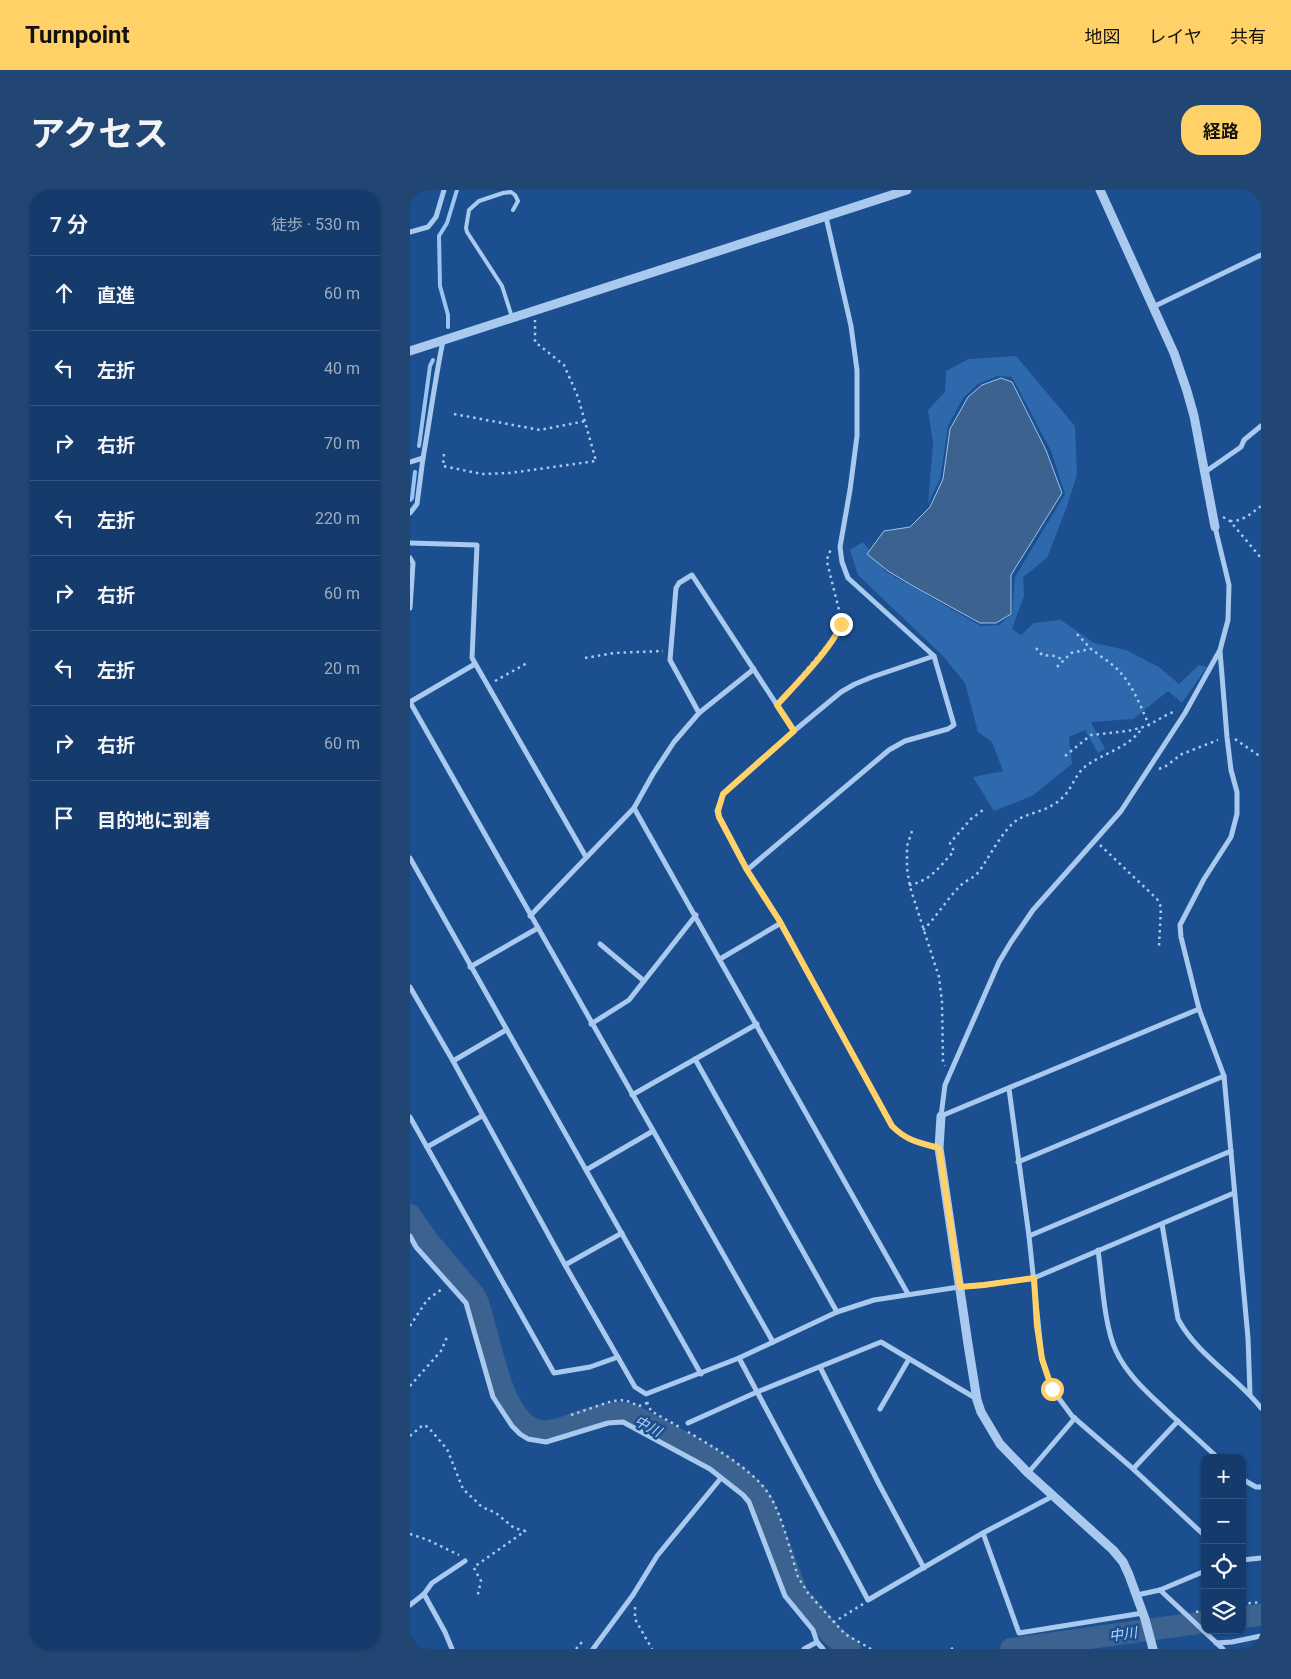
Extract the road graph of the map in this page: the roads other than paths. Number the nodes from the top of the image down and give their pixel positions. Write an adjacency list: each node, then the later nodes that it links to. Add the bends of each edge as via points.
1 (444, 190): 6 (street, via 436,217 428,227)
2 (908, 190): 5 (street)
3 (1100, 190): 8 (street)
4 (513, 210): 9 (lane, via 518,201 511,192 479,201 469,210 466,228 502,286)
5 (826, 217): 9 (street); 22 (street, via 851,326 857,370 857,436 840,547 842,562 848,578)
6 (410, 232)
7 (1261, 255): 8 (street)
8 (1152, 307): 15 (street, via 1188,391)
9 (512, 318): 10 (street)
10 (443, 341): 11 (street); 13 (street)
11 (410, 351)
12 (1261, 426): 15 (street, via 1244,440 1241,448)
13 (423, 458): 14 (street); 16 (street, via 417,504)
14 (410, 462)
15 (1205, 472): 17 (street)
16 (410, 513)
17 (1215, 527): 21 (street, via 1229,585 1228,620)
18 (410, 543): 23 (street, via 478,545 472,658)
19 (410, 558): 20 (street, via 413,564)
20 (410, 608)
21 (1220, 650): 41 (street, via 1237,814 1231,837 1204,879 1180,926); 51 (street, via 1184,715 1121,811 1033,910 999,962 945,1085)
22 (934, 656): 27 (street, via 854,684); 31 (street, via 954,725 904,741 889,750)
23 (476, 664): 25 (street); 29 (street)
24 (754, 669): 26 (street); 26 (street, via 692,575 680,583 676,588 670,660); 27 (street)
25 (410, 705): 33 (street)
26 (699, 713): 28 (street, via 674,742)
27 (794, 731): 31 (street, via 723,794 719,804 719,817)
28 (634, 808): 29 (street); 32 (street)
29 (586, 857): 33 (street)
30 (410, 858): 38 (street)
31 (747, 870): 34 (street)
32 (696, 915): 37 (street); 39 (street)
33 (530, 916): 35 (street)
34 (780, 923): 37 (street); 55 (street, via 892,1126 914,1142)
35 (538, 928): 38 (street); 42 (street)
36 (600, 944): 39 (street)
37 (720, 959): 43 (street)
38 (470, 967): 44 (street)
39 (644, 981): 42 (street, via 629,1000)
40 (410, 987): 46 (street)
41 (1199, 1009): 47 (street); 48 (street)
42 (592, 1024): 49 (street)
43 (757, 1024): 45 (street); 68 (street)
44 (506, 1030): 46 (street); 58 (street)
45 (695, 1059): 49 (street); 69 (street)
46 (453, 1061): 50 (street)
47 (1224, 1076): 56 (street); 57 (street)
48 (1009, 1089): 51 (street); 57 (street)
49 (632, 1095): 53 (street)
50 (482, 1116): 54 (street); 65 (street)
51 (941, 1116): 55 (street)
52 (410, 1117): 54 (street)
53 (653, 1132): 58 (street); 70 (street)
54 (427, 1147): 71 (street, via 554,1374)
55 (939, 1148): 67 (street)
56 (1230, 1151): 59 (street); 63 (street)
57 (1018, 1162): 63 (street)
58 (586, 1170): 61 (street)
59 (1234, 1192): 60 (street); 77 (street)
60 (1162, 1224): 64 (street); 77 (street, via 1178,1320 1203,1352)
61 (622, 1234): 65 (street); 75 (street)
62 (410, 1236): 87 (street, via 466,1303 493,1397 520,1434 546,1442 608,1423 623,1422)
63 (1029, 1236): 66 (street)
64 (1098, 1250): 66 (street); 82 (street, via 1106,1313 1116,1351 1142,1388)
65 (565, 1265): 71 (street)
66 (1034, 1278): 67 (street); 81 (street, via 1042,1359 1052,1389)
67 (960, 1287): 68 (street); 78 (street)
68 (908, 1294): 69 (street)
69 (836, 1312): 70 (street)
70 (773, 1342): 72 (street)
71 (618, 1357): 75 (street, via 635,1387 646,1394)
72 (739, 1358): 75 (street); 76 (street)
73 (908, 1359): 74 (street, via 881,1342); 78 (street); 80 (street)
74 (820, 1367): 76 (street); 96 (street)
75 (701, 1374)
76 (757, 1392): 83 (street); 96 (street, via 868,1600)
77 (1250, 1394): 79 (street)
78 (977, 1400): 86 (street, via 1000,1444)
79 (1261, 1408)
80 (880, 1409)
81 (1075, 1418): 85 (street); 86 (street)
82 (1178, 1421): 84 (street); 85 (street)
83 (688, 1423)
84 (1214, 1454)
85 (1133, 1469): 91 (street)
86 (1028, 1473): 90 (street)
87 (721, 1478): 104 (street, via 749,1502 785,1596 813,1630); 108 (street, via 657,1556)
88 (1246, 1481): 89 (street)
89 (1261, 1487)
90 (1053, 1496): 92 (street); 100 (street, via 1113,1550 1123,1562)
91 (1201, 1532)
92 (983, 1533): 96 (street); 102 (street, via 1019,1633)
93 (1261, 1558): 94 (street)
94 (1246, 1560)
95 (465, 1561): 99 (street, via 432,1582)
96 (924, 1568)
97 (1201, 1573): 98 (street)
98 (1160, 1590): 100 (street); 105 (street)
99 (424, 1594): 101 (street); 107 (street)
100 (1136, 1595): 102 (street)
101 (410, 1606)
102 (1144, 1616): 106 (street)
103 (1261, 1636): 105 (street)
104 (817, 1642): 109 (street); 110 (street)
105 (1216, 1643): 111 (street)
106 (1152, 1645)
107 (452, 1649)
108 (593, 1649)
109 (804, 1649)
110 (823, 1649)
111 (1223, 1649)

